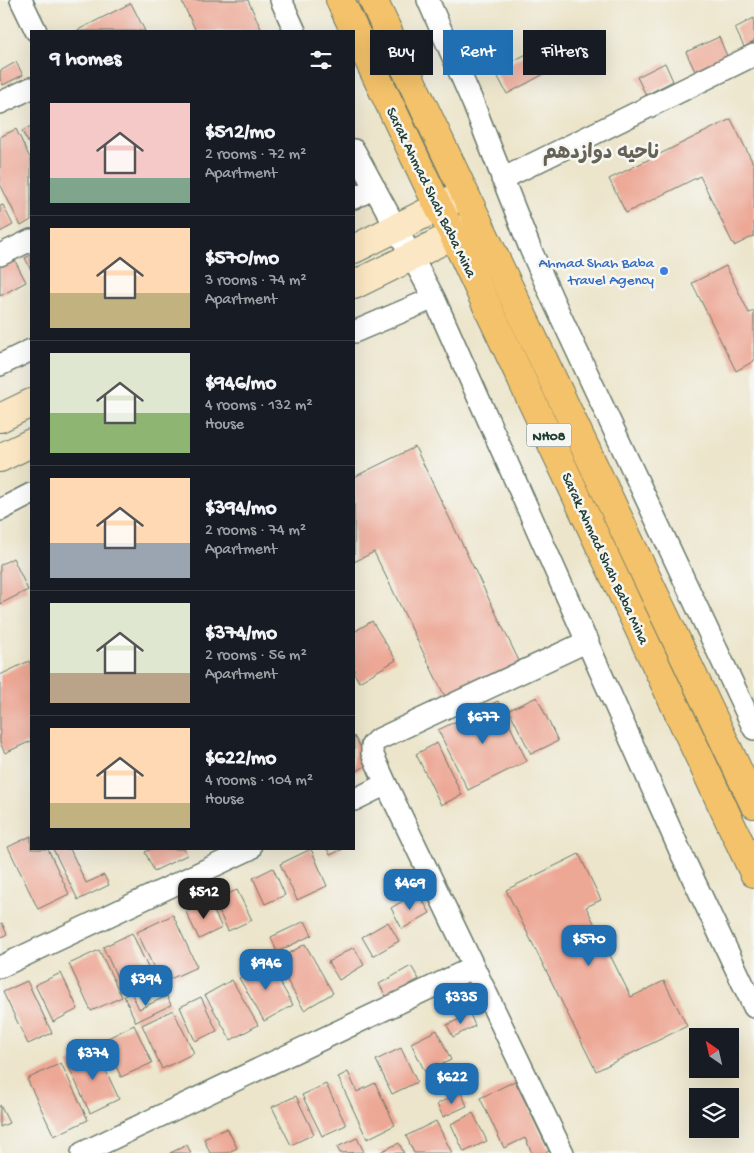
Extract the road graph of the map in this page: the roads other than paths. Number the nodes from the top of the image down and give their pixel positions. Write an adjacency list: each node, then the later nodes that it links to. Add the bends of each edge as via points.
1 (21, 0): 6 (street)
2 (281, 0): 7 (street)
3 (340, 0): 8 (highway, Sarak Ahmad Shah Baba Mina / NH08)
4 (373, 0): 16 (highway, NH08)
5 (428, 0): 14 (street)
6 (36, 30)
7 (295, 30)
8 (354, 30)
9 (355, 32): 18 (highway, Sarak Ahmad Shah Baba Mina / NH08)
10 (754, 55): 14 (street)
11 (30, 88): 12 (street)
12 (0, 103)
13 (355, 152): 15 (street)
14 (502, 179): 37 (street, via 553,300)
15 (375, 188): 17 (street); 19 (street)
16 (464, 194): 18 (main road); 20 (highway, NH08)
17 (355, 198)
18 (438, 206): 19 (main road); 20 (highway, Sarak Ahmad Shah Baba Mina / NH08)
19 (396, 228): 22 (main road); 24 (street)
20 (465, 228): 24 (main road); 38 (highway, NH08); 43 (highway, Sarak Ahmad Shah Baba Mina / NH08, via 595,531)
21 (30, 240): 23 (street)
22 (355, 248)
23 (0, 255)
24 (411, 257): 25 (main road); 26 (street)
25 (355, 285)
26 (434, 298): 27 (street); 36 (street)
27 (355, 332)
28 (30, 350): 29 (street)
29 (0, 365)
30 (30, 403): 31 (main road)
31 (0, 418)
32 (30, 443): 33 (main road)
33 (0, 458)
34 (30, 495): 35 (street)
35 (0, 510)
36 (588, 641): 39 (street, via 377,740 372,745 372,753); 46 (street, via 681,853)
37 (754, 729)
38 (748, 775): 41 (highway, NH08)
39 (386, 784): 40 (street); 45 (street)
40 (355, 800)
41 (754, 804)
42 (248, 850): 44 (street)
43 (754, 873)
44 (0, 967)
45 (474, 967): 47 (street); 48 (street)
46 (754, 1007)
47 (82, 1153)
48 (563, 1153)

